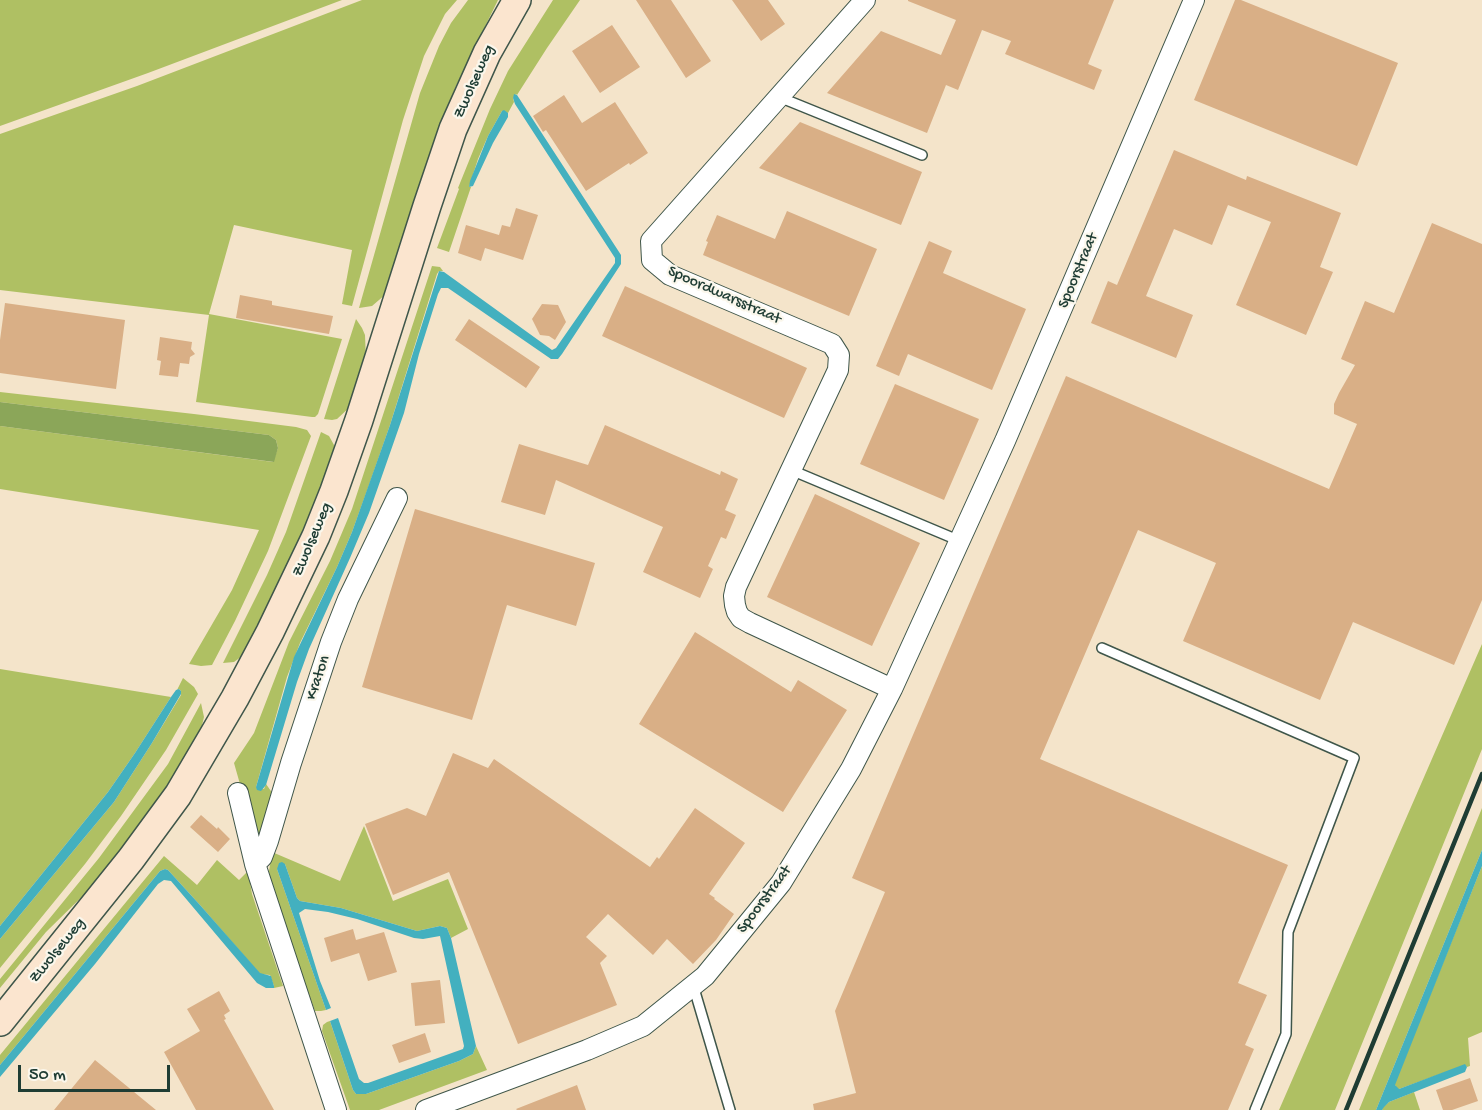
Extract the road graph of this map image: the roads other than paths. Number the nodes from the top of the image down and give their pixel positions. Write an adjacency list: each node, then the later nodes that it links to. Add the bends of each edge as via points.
1 (517, 0): 14 (main road, Zwolseweg, via 487,53 453,129 334,491 270,632 178,795)
2 (865, 0): 4 (street, Spoordwarsstraat)
3 (1194, 0): 8 (street, Spoorstraat)
4 (778, 97): 5 (lane); 6 (street, Spoordwarsstraat, via 651,241 652,260 670,275 832,344 839,355 838,370)
5 (922, 155)
6 (791, 470): 8 (lane); 10 (street, Spoordwarsstraat, via 736,587 737,612 750,623)
7 (398, 498): 12 (street, Kraton, via 352,591 332,642 268,840)
8 (960, 541): 10 (street, Spoorstraat)
9 (1102, 648): 18 (lane, via 1354,758 1288,932 1286,1034)
10 (892, 689): 13 (street, Spoorstraat, via 851,769 781,883 705,976)
11 (238, 793): 12 (street)
12 (255, 864): 15 (street)
13 (693, 985): 16 (street, Spoorstraat, via 643,1026); 17 (lane)
14 (0, 1022)
15 (336, 1110)
16 (426, 1110)
17 (730, 1110)
18 (1255, 1110)

